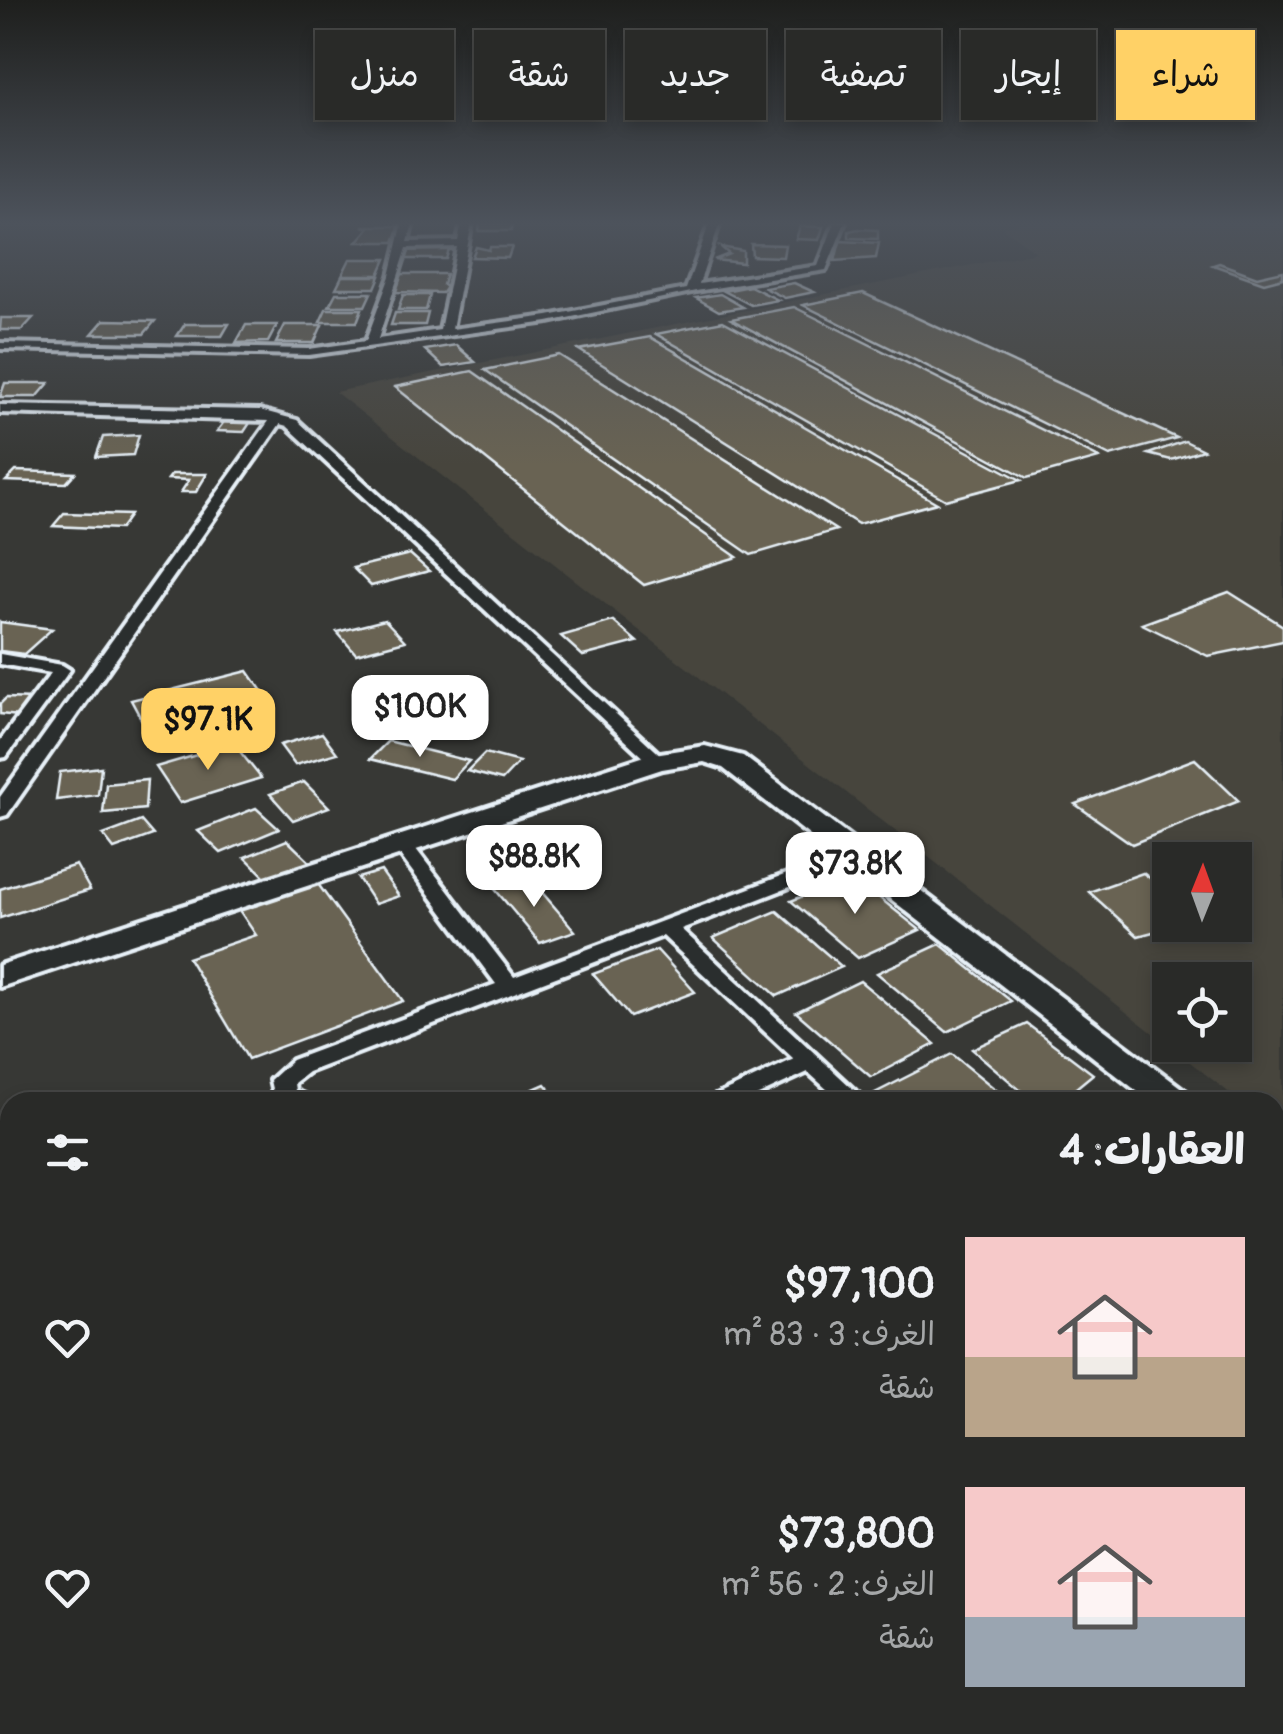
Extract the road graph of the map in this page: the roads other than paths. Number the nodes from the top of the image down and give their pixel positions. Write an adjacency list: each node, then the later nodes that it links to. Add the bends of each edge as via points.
1 (383, 303): 5 (street)
2 (451, 303): 4 (street)
3 (634, 303): 4 (street)
4 (446, 331): 5 (street)
5 (370, 345): 6 (street, via 288,353)
6 (0, 346)
7 (0, 408): 8 (street)
8 (278, 417): 11 (street); 12 (street)
9 (0, 659): 10 (street, via 62,670)
10 (0, 753)
11 (658, 761): 13 (main road); 14 (main road, via 705,754 733,762)
12 (0, 812)
13 (402, 844): 16 (main road); 17 (street)
14 (855, 855): 15 (street); 22 (main road)
15 (666, 927): 17 (street); 18 (street)
16 (0, 976)
17 (509, 986): 19 (street, via 300,1066 282,1080)
18 (810, 1061): 20 (street); 21 (street)
19 (283, 1092)
20 (744, 1092)
21 (844, 1092)
22 (1162, 1092)

